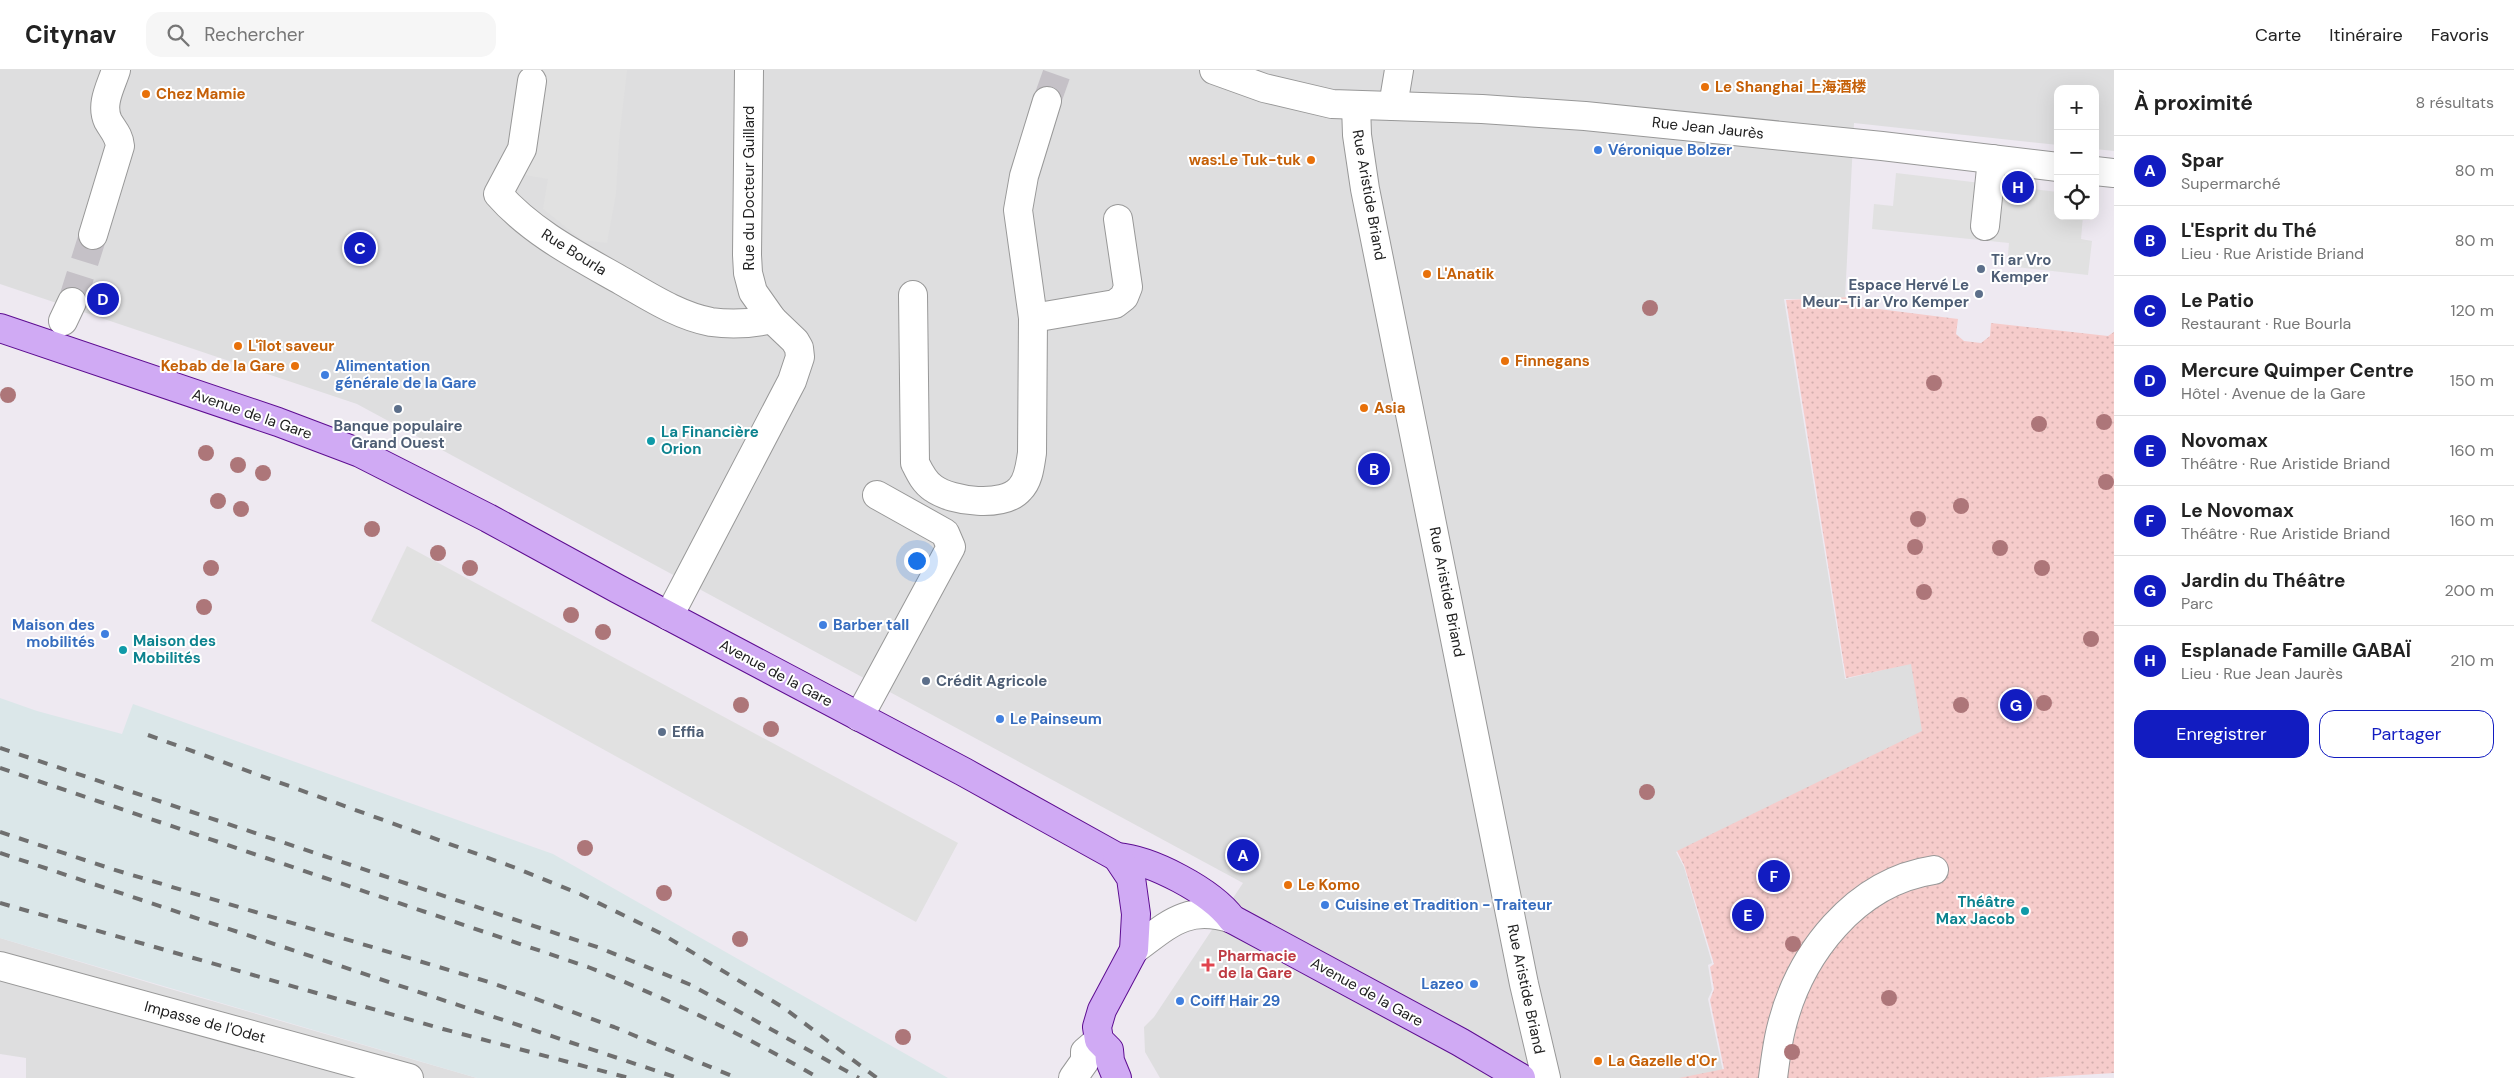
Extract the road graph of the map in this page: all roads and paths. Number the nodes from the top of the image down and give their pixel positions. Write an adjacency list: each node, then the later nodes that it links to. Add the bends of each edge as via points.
1 (116, 70): 15 (street, via 105,103 108,122 117,132 120,146)
2 (749, 70): 18 (street, Rue du Docteur Guillard, via 748,273 753,292)
3 (1214, 70): 7 (street, Rue Jean Jaurès, via 1305,99)
4 (1399, 70): 8 (street)
5 (532, 81): 18 (street, Rue Bourla, via 522,149 498,194 513,210 584,260 655,300 694,317 710,322 741,324)
6 (1047, 101): 17 (street, via 1024,176 1018,210)
7 (1356, 105): 8 (street, Rue Jean Jaurès); 33 (street, Rue Aristide Briand, via 1365,189 1524,984)
8 (1393, 106): 9 (street, Rue Jean Jaurès, via 1482,109 1672,124)
9 (1992, 159): 10 (street, Rue Jean Jaurès); 14 (street)
10 (2054, 166)
11 (2099, 171): 12 (street)
12 (2114, 173)
13 (1118, 218): 17 (street, via 1128,287 1124,297 1114,304)
14 (1985, 226)
15 (93, 235)
16 (913, 295): 17 (street, via 915,463 923,479 934,489 967,499 991,502 1010,499 1021,489 1028,474 1032,453)
17 (1033, 318)
18 (772, 319): 21 (street, Rue du Docteur Guillard, via 799,348 797,369)
19 (0, 328): 21 (main road, Avenue de la Gare, via 360,453)
20 (877, 495): 22 (street, via 945,533 951,547)
21 (668, 616): 22 (main road, Avenue de la Gare)
22 (860, 717): 23 (main road, Avenue de la Gare)
23 (1117, 857): 25 (main road, Avenue de la Gare, via 1134,858 1150,864 1211,897); 26 (main road, via 1131,878 1136,914)
24 (1934, 870): 34 (street, via 1919,872 1873,892 1858,902 1830,931 1801,973 1781,1029)
25 (1232, 919): 26 (street, via 1217,914 1189,914 1174,920); 32 (main road, Avenue de la Gare)
26 (1134, 950): 28 (main road, via 1102,1010 1097,1027)
27 (0, 966): 29 (street, Impasse de l'Odet)
28 (1099, 1040): 30 (street, via 1085,1052 1085,1061); 31 (main road, via 1109,1050)
29 (409, 1078)
30 (1073, 1078)
31 (1117, 1078)
32 (1521, 1078)
33 (1546, 1078)
34 (1773, 1078)

